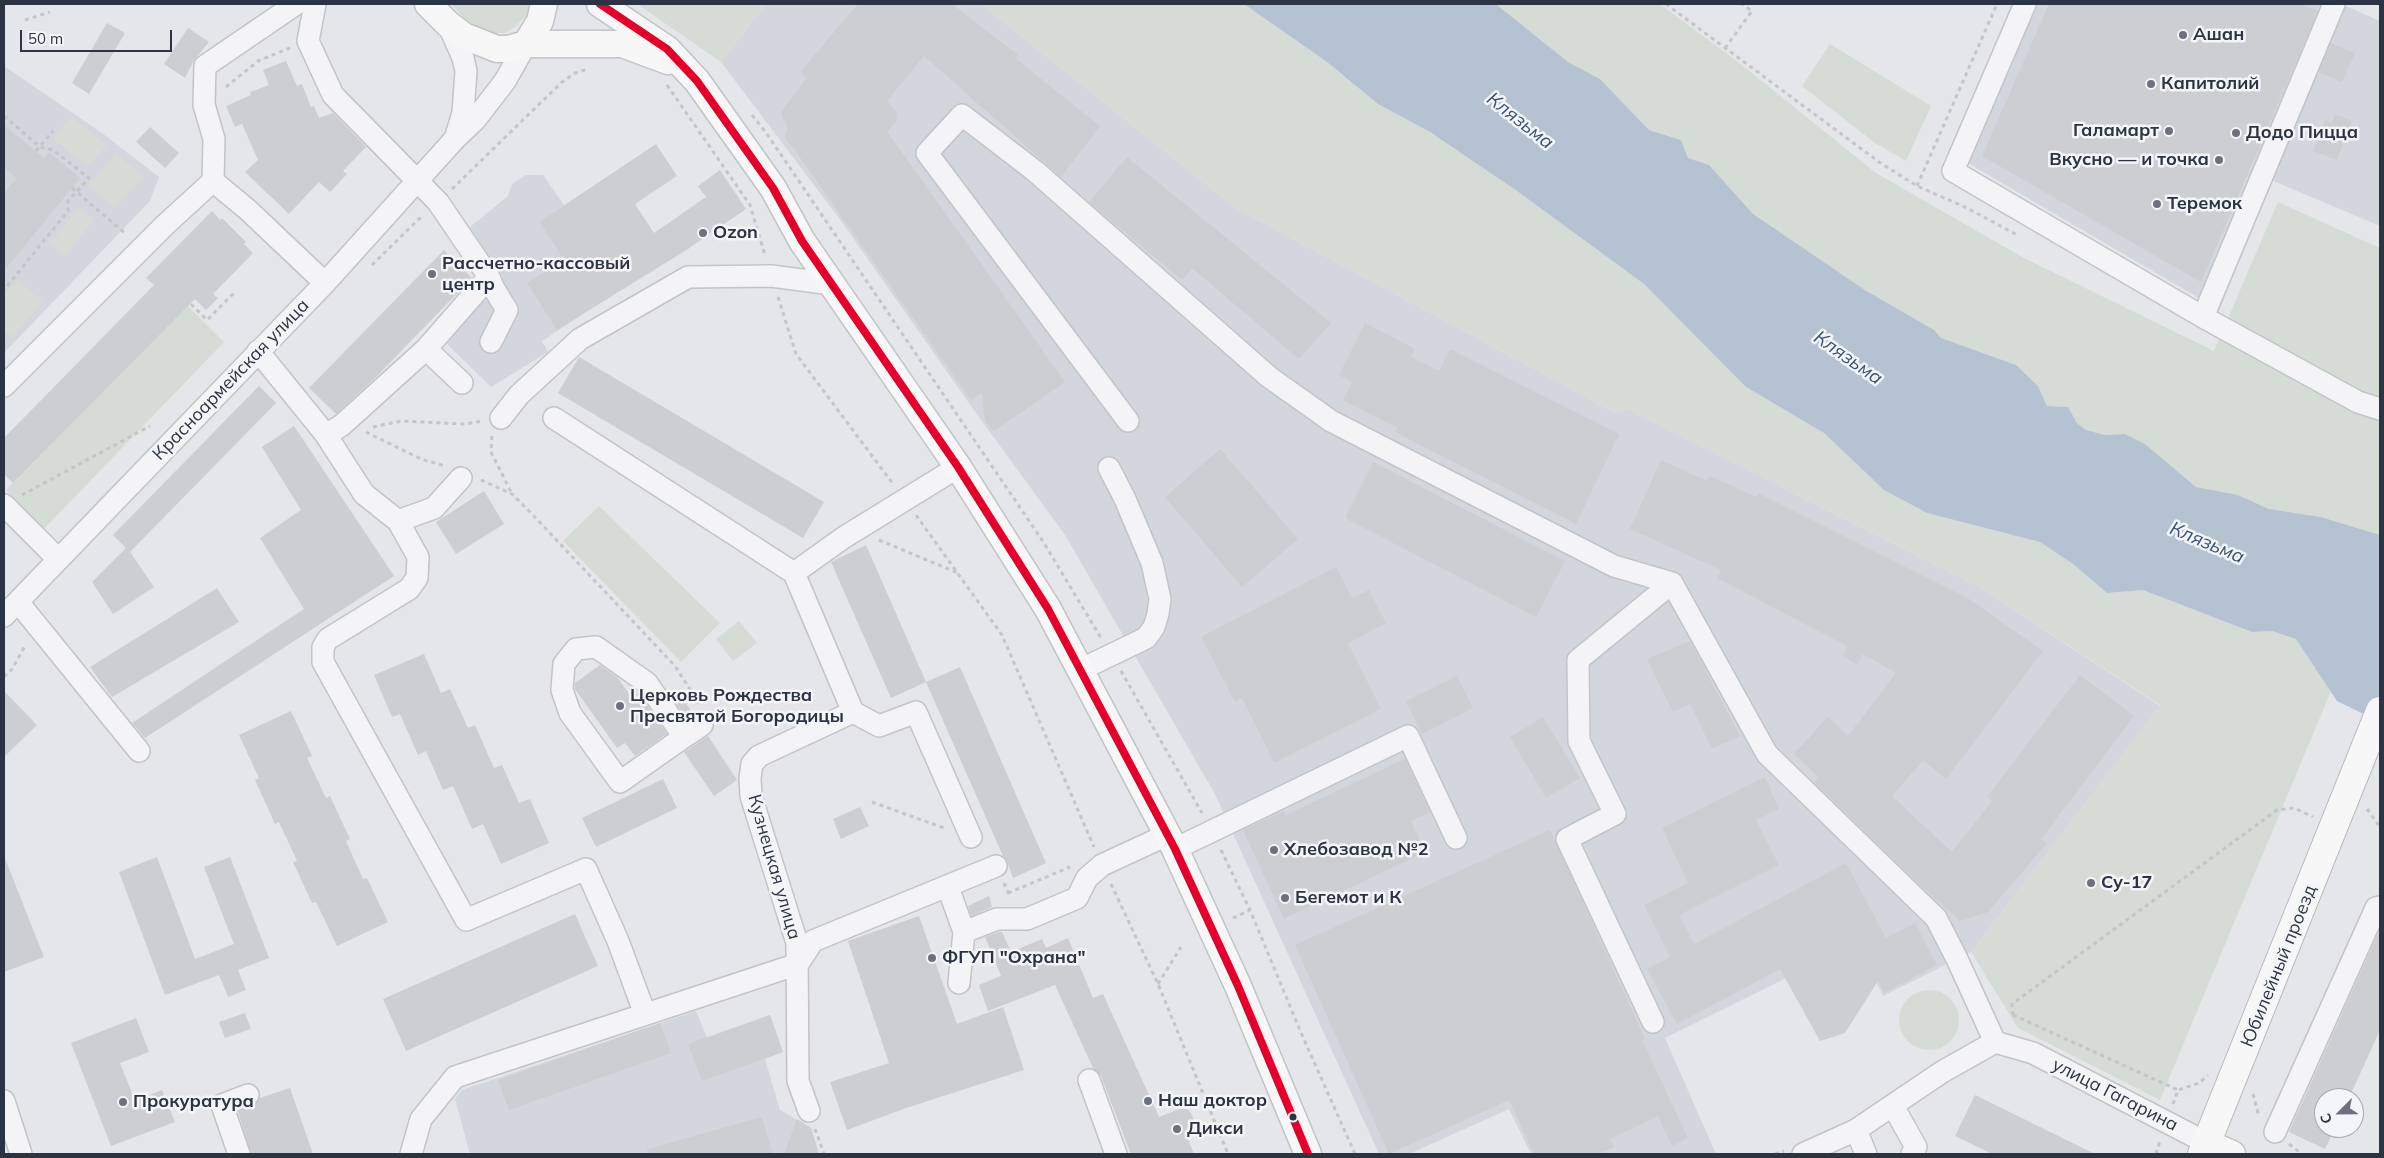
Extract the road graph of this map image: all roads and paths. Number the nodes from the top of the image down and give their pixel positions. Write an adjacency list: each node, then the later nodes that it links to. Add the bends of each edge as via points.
1 (296, 4): 19 (street, via 205,66)
2 (315, 4): 14 (street)
3 (428, 4): 13 (main road)
4 (544, 4): 15 (main road, via 540,21)
5 (600, 4): 18 (main road, via 667,49)
6 (1666, 4): 16 (path)
7 (1742, 4): 16 (path, via 1752,11)
8 (1997, 4): 28 (path)
9 (2025, 4): 40 (street, via 1953,171)
10 (2334, 4): 40 (street)
11 (50, 12): 12 (path)
12 (25, 20)
13 (448, 24): 15 (main road, via 474,41 491,47 508,49); 22 (street, via 466,71 463,113)
14 (308, 41): 19 (path, via 258,60); 27 (street, via 333,95)
15 (526, 44): 18 (main road, via 622,44); 22 (street, Красноармейская улица, via 490,102)
16 (1725, 48): 28 (path, via 1879,162)
17 (592, 68): 25 (path, via 575,73 562,82)
18 (672, 73): 33 (path, via 750,204); 36 (main road, via 697,81 773,188 802,241)
19 (204, 105): 26 (street, via 214,139)
20 (4, 116): 23 (path)
21 (53, 131): 23 (path)
22 (454, 140): 27 (street, Красноармейская улица)
23 (40, 146): 24 (path); 30 (path, via 53,150 89,178)
24 (36, 152)
25 (474, 169)
26 (213, 181): 32 (street); 35 (street)
27 (418, 181): 34 (street, via 438,202); 35 (street, Красноармейская улица)
28 (1917, 186): 31 (path)
29 (72, 188): 30 (path)
30 (77, 192): 32 (path); 37 (path, via 68,201 68,211)
31 (1967, 208)
32 (142, 248): 45 (street)
33 (771, 276): 36 (street); 47 (street, via 688,277 580,339); 56 (path, via 796,354)
34 (489, 277): 41 (street, via 508,310); 42 (street)
35 (325, 283): 43 (street, Красноармейская улица)
36 (832, 284): 52 (main road)
37 (4, 290)
38 (234, 293): 39 (path, via 207,320)
39 (191, 304)
40 (2203, 317): 46 (street, via 2358,402)
41 (491, 342)
42 (426, 349): 44 (street); 51 (street, via 342,425)
43 (258, 351): 51 (street); 60 (street, Красноармейская улица)
44 (462, 383)
45 (4, 386)
46 (2380, 409)
47 (501, 418): 54 (path, via 465,424 401,421 360,429); 55 (path, via 492,432 490,452)
48 (554, 418): 61 (street)
49 (1128, 421): 63 (street, via 927,153 962,115 1035,171 1270,377 1331,421 1614,566)
50 (150, 426): 57 (path)
51 (326, 435): 58 (street, via 364,494)
52 (958, 467): 56 (street); 65 (main road, via 1048,609)
53 (1109, 468): 65 (street, via 1152,563 1158,582 1159,606 1154,626 1146,638)
54 (463, 475): 55 (path); 58 (street, via 434,508)
55 (512, 494): 68 (path, via 674,666)
56 (905, 499): 59 (street); 62 (path)
57 (4, 505): 60 (street)
58 (398, 521): 91 (street, via 418,558 417,578 409,589 328,639 323,647 323,662 466,920 586,869 618,941)
59 (843, 538): 61 (street); 62 (path, via 879,540)
60 (58, 559): 64 (street, Красноармейская улица)
61 (794, 573): 67 (street)
62 (958, 574): 78 (path, via 1002,635)
63 (1672, 583): 92 (street, via 1578,660 1579,741 1616,814 1567,839); 93 (street, via 1767,754 1936,918)
64 (11, 609): 70 (street)
65 (1080, 670): 77 (main road)
66 (2380, 711): 95 (highway, Юбилейный проезд)
67 (853, 712): 75 (street, via 879,726 916,712); 88 (street, Кузнецкая улица, via 759,756 752,764 751,796 797,943)
68 (701, 715): 69 (street)
69 (684, 738): 69 (street, via 648,683 596,647 576,649 564,664 562,690 570,713 620,782)
70 (139, 751)
71 (872, 802): 75 (path)
72 (2365, 806): 74 (path)
73 (2314, 818): 96 (path, via 2294,808 2278,810 2012,1004 2013,1014)
74 (2380, 827)
75 (971, 837)
76 (1456, 838): 77 (street, via 1408,736)
77 (1171, 842): 78 (street); 112 (main road, via 1238,986)
78 (1102, 865): 86 (street, via 1087,878 1078,898 1027,919 997,919); 90 (path)
79 (996, 866): 81 (street)
80 (1071, 866): 82 (path)
81 (948, 887): 86 (street); 88 (street, via 813,941)
82 (1008, 893)
83 (2380, 907): 103 (street, via 2376,908)
84 (1250, 910): 85 (path)
85 (1230, 920)
86 (964, 932): 89 (street)
87 (1181, 947): 90 (path)
88 (798, 964): 91 (street); 100 (street, Кузнецкая улица, via 798,1082)
89 (959, 983)
90 (1158, 984): 111 (path)
91 (645, 1014): 108 (street, via 455,1077 421,1119)
92 (1653, 1022)
93 (1995, 1042): 99 (street, via 1942,1072); 101 (street, улица Гагарина, via 2033,1053)
94 (1089, 1080): 110 (street)
95 (2233, 1081): 96 (path, via 2211,1072 2199,1083); 104 (highway, Юбилейный проезд)
96 (2178, 1090): 101 (path)
97 (248, 1095): 107 (street, via 222,1105)
98 (4, 1101): 106 (street)
99 (1893, 1106): 102 (street); 105 (street)
100 (809, 1112): 109 (path)
101 (2166, 1122): 104 (street, улица Гагарина); 115 (path)
102 (1856, 1130): 113 (street); 114 (street)
103 (2275, 1132)
104 (2204, 1148): 116 (main road, улица Гагарина)
105 (1919, 1152)
106 (21, 1154)
107 (239, 1154)
108 (411, 1154)
109 (824, 1154)
110 (1116, 1154)
111 (1228, 1154)
112 (1308, 1154)
113 (1803, 1154)
114 (1866, 1154)
115 (2156, 1154)
116 (2232, 1154)

